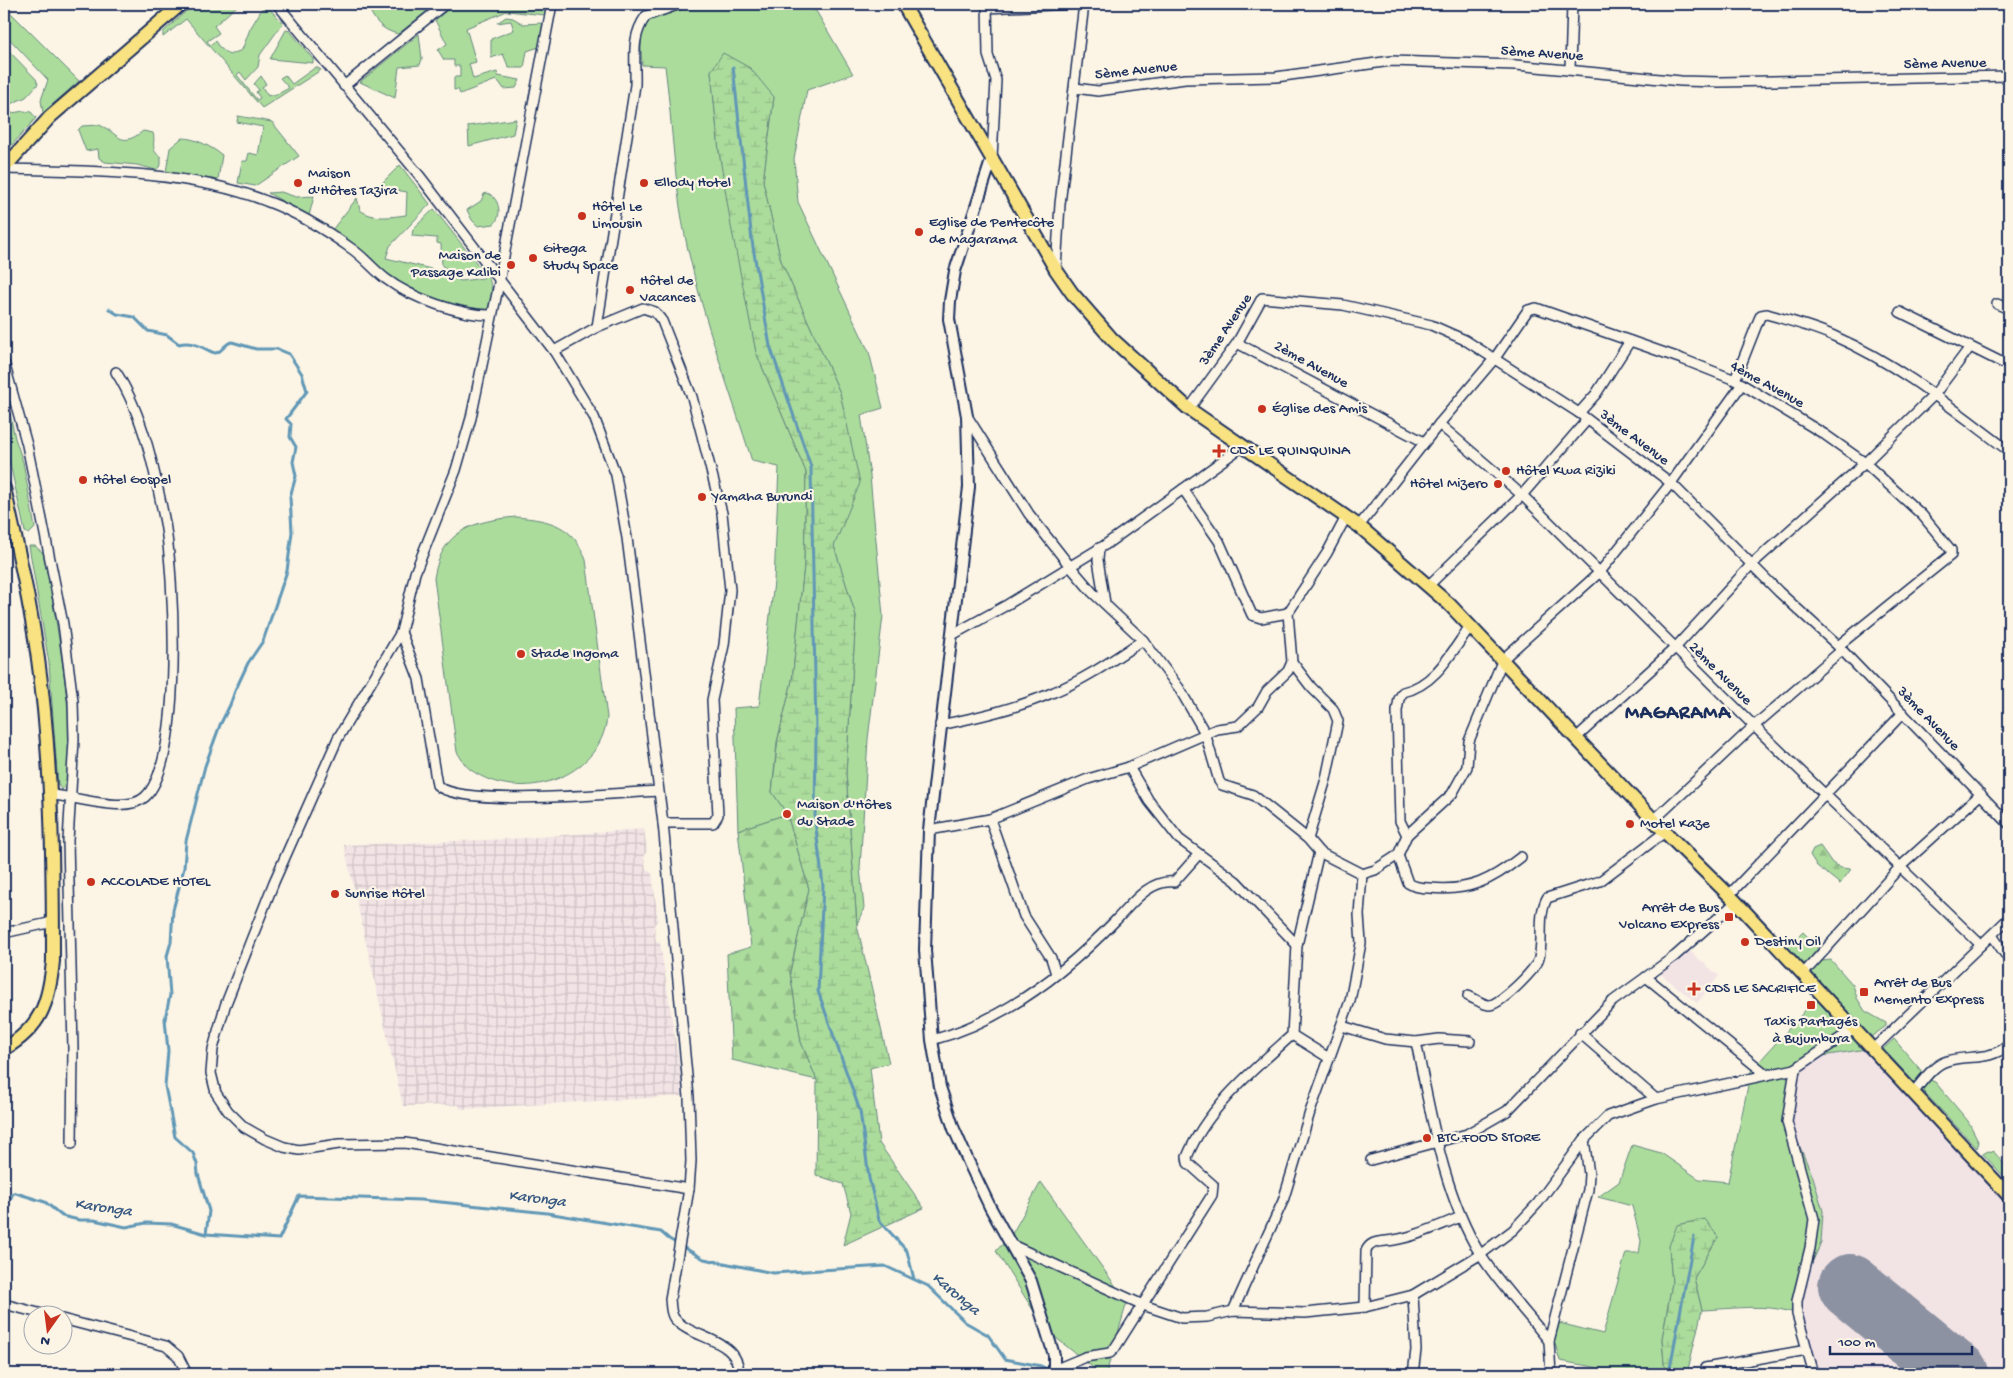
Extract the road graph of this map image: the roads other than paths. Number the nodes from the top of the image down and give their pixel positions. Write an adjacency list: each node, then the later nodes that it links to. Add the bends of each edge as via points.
1 (181, 4): 16 (main road, via 50,117)
2 (278, 4): 13 (street)
3 (445, 4): 13 (street)
4 (552, 4): 18 (street)
5 (680, 4): 23 (street, via 646,16 636,34 635,85)
6 (903, 4): 15 (main road)
7 (1073, 4): 10 (street)
8 (1084, 4): 14 (street)
9 (1572, 4): 11 (street)
10 (987, 6): 15 (street, via 988,55 996,87)
11 (1570, 69): 12 (street, 5ème Avenue, via 1720,82); 14 (street, 5ème Avenue, via 1391,61 1276,77 1185,79 1098,91)
12 (2009, 76)
13 (344, 86): 18 (street, via 420,175)
14 (1075, 88): 17 (street, via 1060,204)
15 (992, 158): 17 (main road); 36 (street, via 954,271 948,319)
16 (4, 169): 22 (street, via 133,174 250,195 327,233 362,256 399,287 458,312)
17 (1056, 270): 34 (main road, via 1112,339)
18 (500, 278): 22 (street); 27 (street)
19 (1997, 304): 20 (street)
20 (2009, 309)
21 (1900, 312): 26 (street)
22 (492, 315): 57 (street, via 462,452 450,490 414,573)
23 (597, 327): 27 (street); 77 (street, via 643,308 659,316 692,397 722,513 730,590 724,645 712,700 718,815 713,823)
24 (1630, 341): 28 (street, 4ème Avenue, via 1532,308); 32 (street, 4ème Avenue); 35 (street, via 1596,394)
25 (1238, 343): 28 (street, 3ème Avenue, via 1259,300 1266,297 1342,305 1431,325); 34 (street, 3ème Avenue); 39 (street, 2ème Avenue)
26 (1970, 347): 30 (street); 33 (street)
27 (554, 351): 70 (street, via 594,417 616,475 627,538)
28 (1495, 358): 35 (street, 3ème Avenue); 38 (street)
29 (4, 362): 74 (street, via 27,445 63,624 73,701)
30 (2009, 366)
31 (116, 372): 74 (street, via 126,387 140,424 166,529 172,711 163,763 145,797 136,803 117,806)
32 (1739, 382): 33 (street, via 1761,315 1767,314 1836,336); 42 (street, 4ème Avenue, via 1824,434); 43 (street)
33 (1934, 395): 41 (street); 42 (street)
34 (1189, 410): 40 (main road)
35 (1579, 413): 37 (street, 3ème Avenue)
36 (967, 416): 50 (street, via 1029,514); 58 (street, via 968,487)
37 (1587, 420): 43 (street, 3ème Avenue); 46 (street)
38 (1439, 424): 39 (street); 46 (street, 2ème Avenue)
39 (1424, 442): 48 (street)
40 (1243, 446): 45 (street); 47 (main road)
41 (2009, 451)
42 (1865, 464): 51 (street); 61 (street, 4ème Avenue, via 1922,515 1951,550 1947,559)
43 (1671, 483): 51 (street, 3ème Avenue); 52 (street)
44 (4, 488): 72 (main road, via 26,586 38,661)
45 (1183, 489): 49 (street); 55 (street, via 1219,541 1252,615 1261,618)
46 (1522, 495): 52 (street, 2ème Avenue); 53 (street)
47 (1346, 517): 48 (main road); 55 (street)
48 (1358, 526): 53 (main road)
49 (1099, 548): 50 (street); 54 (street, via 1098,560)
50 (1068, 565): 54 (street); 58 (street, via 1005,606)
51 (1751, 565): 60 (street); 61 (street, 3ème Avenue)
52 (1600, 572): 60 (street, 2ème Avenue); 62 (street)
53 (1429, 585): 56 (main road)
54 (1106, 603): 59 (street)
55 (1288, 613): 63 (street)
56 (1470, 626): 62 (main road); 81 (street, via 1428,681 1415,690 1403,692 1399,699 1400,821)
57 (401, 632): 70 (street, via 420,679 428,740 437,785 442,790 513,797); 120 (street, via 338,738 274,882 225,1006 213,1049 211,1073 216,1093 244,1127 265,1139 292,1148 405,1143)
58 (952, 635): 65 (street)
59 (1143, 640): 65 (street, via 1054,692 1008,709); 67 (street, via 1179,688)
60 (1675, 648): 66 (street, 2ème Avenue); 68 (street)
61 (1840, 648): 64 (street, 3ème Avenue); 66 (street)
62 (1503, 659): 68 (main road); 81 (street, via 1469,741 1466,767 1452,794)
63 (1292, 662): 67 (street, via 1288,671 1242,723); 82 (street, via 1334,709 1338,722 1326,779)
64 (1903, 713): 71 (street, 3ème Avenue); 73 (street)
65 (940, 725): 79 (street)
66 (1754, 726): 73 (street, 2ème Avenue); 76 (street)
67 (1205, 733): 69 (street); 82 (street, via 1222,785 1252,795)
68 (1577, 737): 76 (main road)
69 (1129, 767): 75 (street, via 1088,779); 84 (street, via 1163,820)
70 (658, 791): 77 (street)
71 (1981, 794): 78 (street, 3ème Avenue); 87 (street)
72 (49, 795): 74 (street); 91 (main road)
73 (1826, 795): 87 (street, 2ème Avenue); 89 (street)
74 (70, 796): 117 (street, via 68,840 74,1049)
75 (990, 819): 79 (street); 97 (street, via 1024,916 1051,958)
76 (1654, 820): 80 (main road)
77 (663, 823): 120 (street, via 688,1097)
78 (2009, 824)
79 (928, 830): 105 (street, via 925,950)
80 (1665, 832): 89 (main road); 100 (street, via 1600,881 1547,898 1542,908 1539,958 1531,972 1494,1004 1485,1004)
81 (1407, 835): 85 (street)
82 (1308, 839): 83 (street)
83 (1320, 852): 88 (street); 94 (street)
84 (1198, 855): 94 (street, via 1236,881); 97 (street, via 1174,882 1141,894 1114,923)
85 (1398, 856): 86 (street, via 1408,883 1422,888 1448,889 1482,883); 88 (street)
86 (1521, 857)
87 (1901, 866): 95 (street, 2ème Avenue); 98 (street)
88 (1362, 874): 101 (street, via 1361,943)
89 (1733, 899): 98 (main road); 99 (street, via 1675,956)
90 (2009, 918): 93 (street)
91 (53, 922): 92 (street); 109 (main road, via 51,985 42,1013 29,1031)
92 (4, 933)
93 (1992, 935): 95 (street); 96 (street)
94 (1297, 945): 104 (street)
95 (1981, 945): 110 (street)
96 (2009, 960)
97 (1056, 974): 105 (street, via 1006,1011 978,1025)
98 (1803, 974): 102 (main road)
99 (1646, 978): 103 (street, via 1614,1001); 113 (street)
100 (1468, 996)
101 (1342, 1026): 107 (street, via 1385,1039); 111 (street)
102 (1854, 1029): 110 (main road); 112 (street)
103 (1580, 1033): 115 (street); 118 (street, via 1507,1111 1467,1134)
104 (1292, 1035): 111 (street); 127 (street, via 1222,1101 1189,1153 1188,1163 1214,1189)
105 (932, 1040): 123 (street, via 940,1087 954,1129)
106 (1470, 1040): 107 (street)
107 (1416, 1042): 118 (street)
108 (2009, 1044): 114 (street, via 1988,1057 1946,1061 1935,1068)
109 (4, 1049)
110 (1872, 1050): 114 (main road)
111 (1329, 1058): 130 (street, via 1283,1201)
112 (1795, 1069): 113 (street); 133 (street, via 1787,1122 1814,1218 1796,1301)
113 (1767, 1076): 115 (street)
114 (1913, 1093): 121 (main road)
115 (1656, 1099): 116 (street, via 1608,1116)
116 (1584, 1140): 124 (street, via 1533,1209 1513,1230); 132 (street, via 1588,1190)
117 (72, 1144)
118 (1438, 1144): 119 (street); 122 (street)
119 (1371, 1160)
120 (689, 1189): 137 (street, via 670,1299 671,1311 675,1319 685,1326 730,1352)
121 (2009, 1196)
122 (1462, 1217): 124 (street); 128 (street, via 1410,1237 1368,1246)
123 (1010, 1244): 127 (street); 135 (street, via 1031,1281 1054,1355)
124 (1481, 1254): 125 (street); 132 (street)
125 (1413, 1295): 128 (street); 138 (street, via 1416,1350)
126 (4, 1304): 129 (street)
127 (1143, 1304): 130 (street, via 1182,1318); 135 (street, via 1110,1353 1085,1357)
128 (1365, 1307): 130 (street, via 1305,1312)
129 (22, 1309)
130 (1233, 1311)
131 (72, 1322): 136 (street, via 166,1346 178,1356)
132 (1549, 1341): 139 (street)
133 (1807, 1350): 134 (street); 140 (street)
134 (1705, 1368)
135 (1054, 1372)
136 (187, 1374)
137 (739, 1374)
138 (1413, 1374)
139 (1551, 1374)
140 (1814, 1374)

